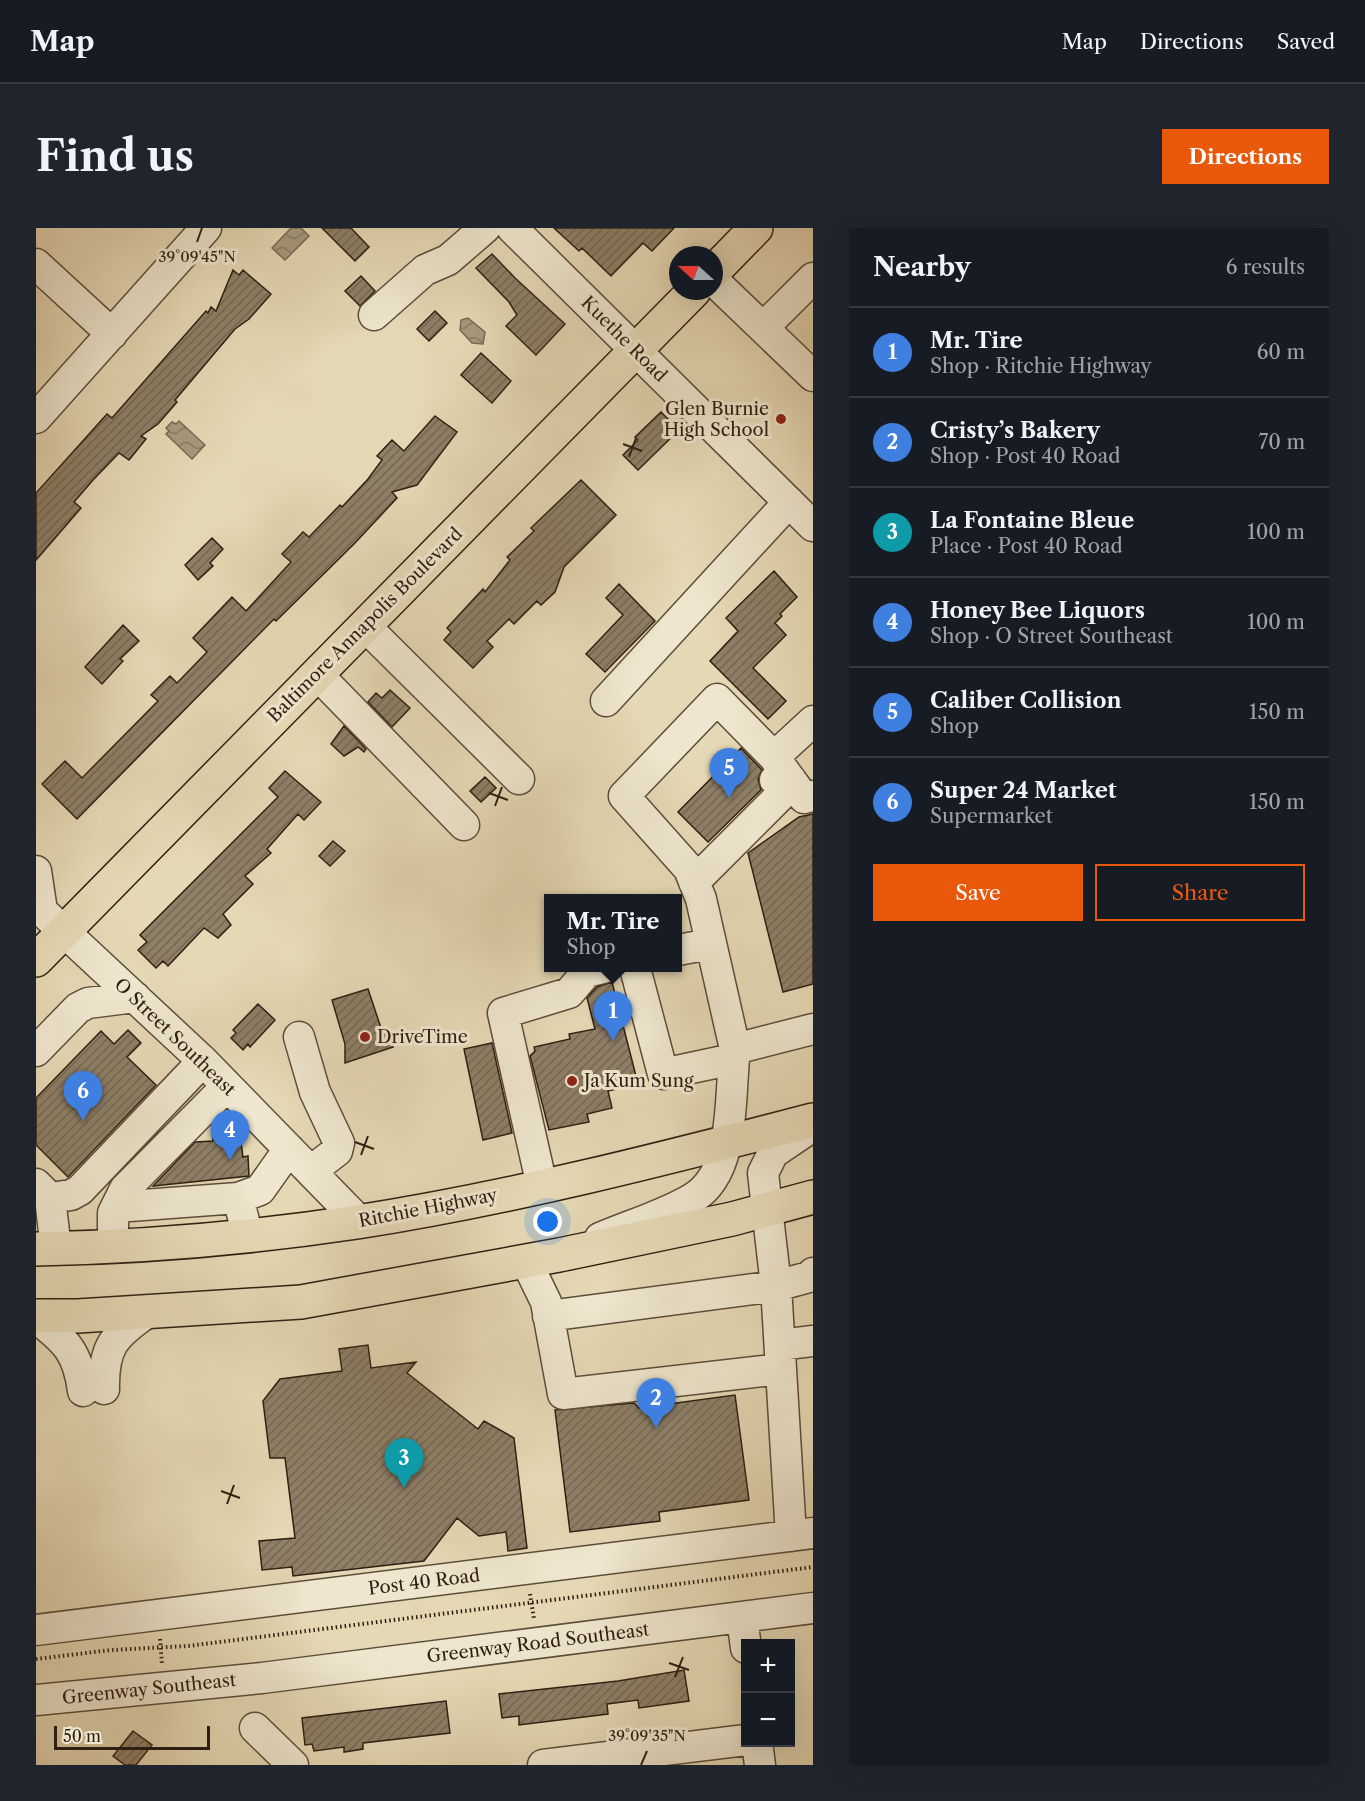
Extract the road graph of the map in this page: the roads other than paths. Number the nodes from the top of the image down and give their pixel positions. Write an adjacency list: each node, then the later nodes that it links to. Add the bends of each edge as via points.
1 (206, 228): 12 (street)
2 (485, 228): 10 (street, via 448,260 425,270)
3 (512, 228): 13 (street, Kuethe Road)
4 (756, 228): 5 (main road)
5 (723, 262)
6 (36, 264): 12 (street)
7 (813, 278): 11 (street)
8 (723, 290): 11 (street)
9 (685, 300): 13 (main road, Baltimore Annapolis Boulevard)
10 (374, 315)
11 (763, 328): 14 (street)
12 (112, 334): 15 (street)
13 (635, 350): 16 (street, Kuethe Road); 18 (main road, Baltimore Annapolis Boulevard)
14 (813, 376)
15 (36, 418)
16 (789, 502): 17 (street, Kuethe Road); 20 (street)
17 (813, 526)
18 (364, 626): 19 (main road, Baltimore Annapolis Boulevard); 23 (street)
19 (317, 674): 24 (street); 28 (main road, Baltimore Annapolis Boulevard)
20 (606, 701)
21 (813, 721): 22 (street)
22 (788, 778): 27 (street, via 787,789); 27 (street, via 717,699 624,796)
23 (519, 779)
24 (464, 825)
25 (728, 829): 27 (street)
26 (36, 871): 28 (street, O Street Southeast, via 42,912)
27 (692, 876): 29 (street)
28 (63, 932): 31 (main road, Baltimore Annapolis Boulevard); 34 (street, O Street Southeast)
29 (710, 944): 30 (street); 38 (street)
30 (682, 949)
31 (36, 960)
32 (587, 972): 46 (street, via 569,993 503,1013)
33 (636, 972): 38 (street, via 663,1074)
34 (135, 997): 37 (street, via 88,1003 78,1008); 39 (street, O Street Southeast)
35 (813, 1029): 38 (street)
36 (299, 1038): 45 (street, via 315,1092 339,1143 337,1151)
37 (36, 1051)
38 (734, 1054): 43 (street)
39 (203, 1061): 40 (street, O Street Southeast); 47 (street, via 80,1190 71,1195)
40 (227, 1086): 44 (street, O Street Southeast); 52 (street, via 125,1189)
41 (813, 1120): 43 (main road, Ritchie Highway)
42 (813, 1126): 53 (street, via 773,1153 767,1163 763,1173)
43 (725, 1143): 46 (main road, Ritchie Highway); 60 (street, via 717,1173 692,1199)
44 (289, 1149): 45 (street, O Street Southeast); 49 (street, via 260,1190)
45 (311, 1171): 54 (street, O Street Southeast)
46 (542, 1186): 54 (main road, Ritchie Highway)
47 (43, 1191): 59 (street)
48 (813, 1197): 53 (main road)
49 (238, 1198): 50 (street); 55 (street)
50 (206, 1201): 51 (street); 56 (street)
51 (165, 1204): 52 (street); 57 (street)
52 (116, 1207): 58 (street)
53 (767, 1211): 60 (main road); 63 (street)
54 (359, 1221): 55 (main road, Ritchie Highway)
55 (248, 1236): 56 (main road, Ritchie Highway)
56 (213, 1239): 57 (main road, Ritchie Highway)
57 (169, 1243): 58 (main road, Ritchie Highway)
58 (114, 1246): 59 (main road, Ritchie Highway)
59 (46, 1249)
60 (559, 1255): 61 (main road)
61 (526, 1261): 64 (main road, via 301,1302); 65 (street)
62 (813, 1274): 63 (street)
63 (776, 1286): 65 (street); 68 (street)
64 (148, 1312): 66 (main road); 66 (street, via 114,1341 94,1390 64,1340)
65 (549, 1316): 68 (street, via 563,1394)
66 (36, 1317)
67 (813, 1341): 68 (street)
68 (780, 1357): 69 (street)
69 (802, 1535): 72 (street, Post 40 Road)
70 (813, 1608): 71 (street, Greenway Road Southeast)
71 (742, 1617): 73 (street); 74 (street, Greenway Road Southeast)
72 (36, 1630)
73 (745, 1639)
74 (262, 1678): 75 (street, Greenway Southeast)
75 (36, 1700)
76 (255, 1728): 80 (street)
77 (741, 1741): 79 (street)
78 (758, 1747): 81 (street)
79 (552, 1764)
80 (293, 1765)
81 (760, 1765)

